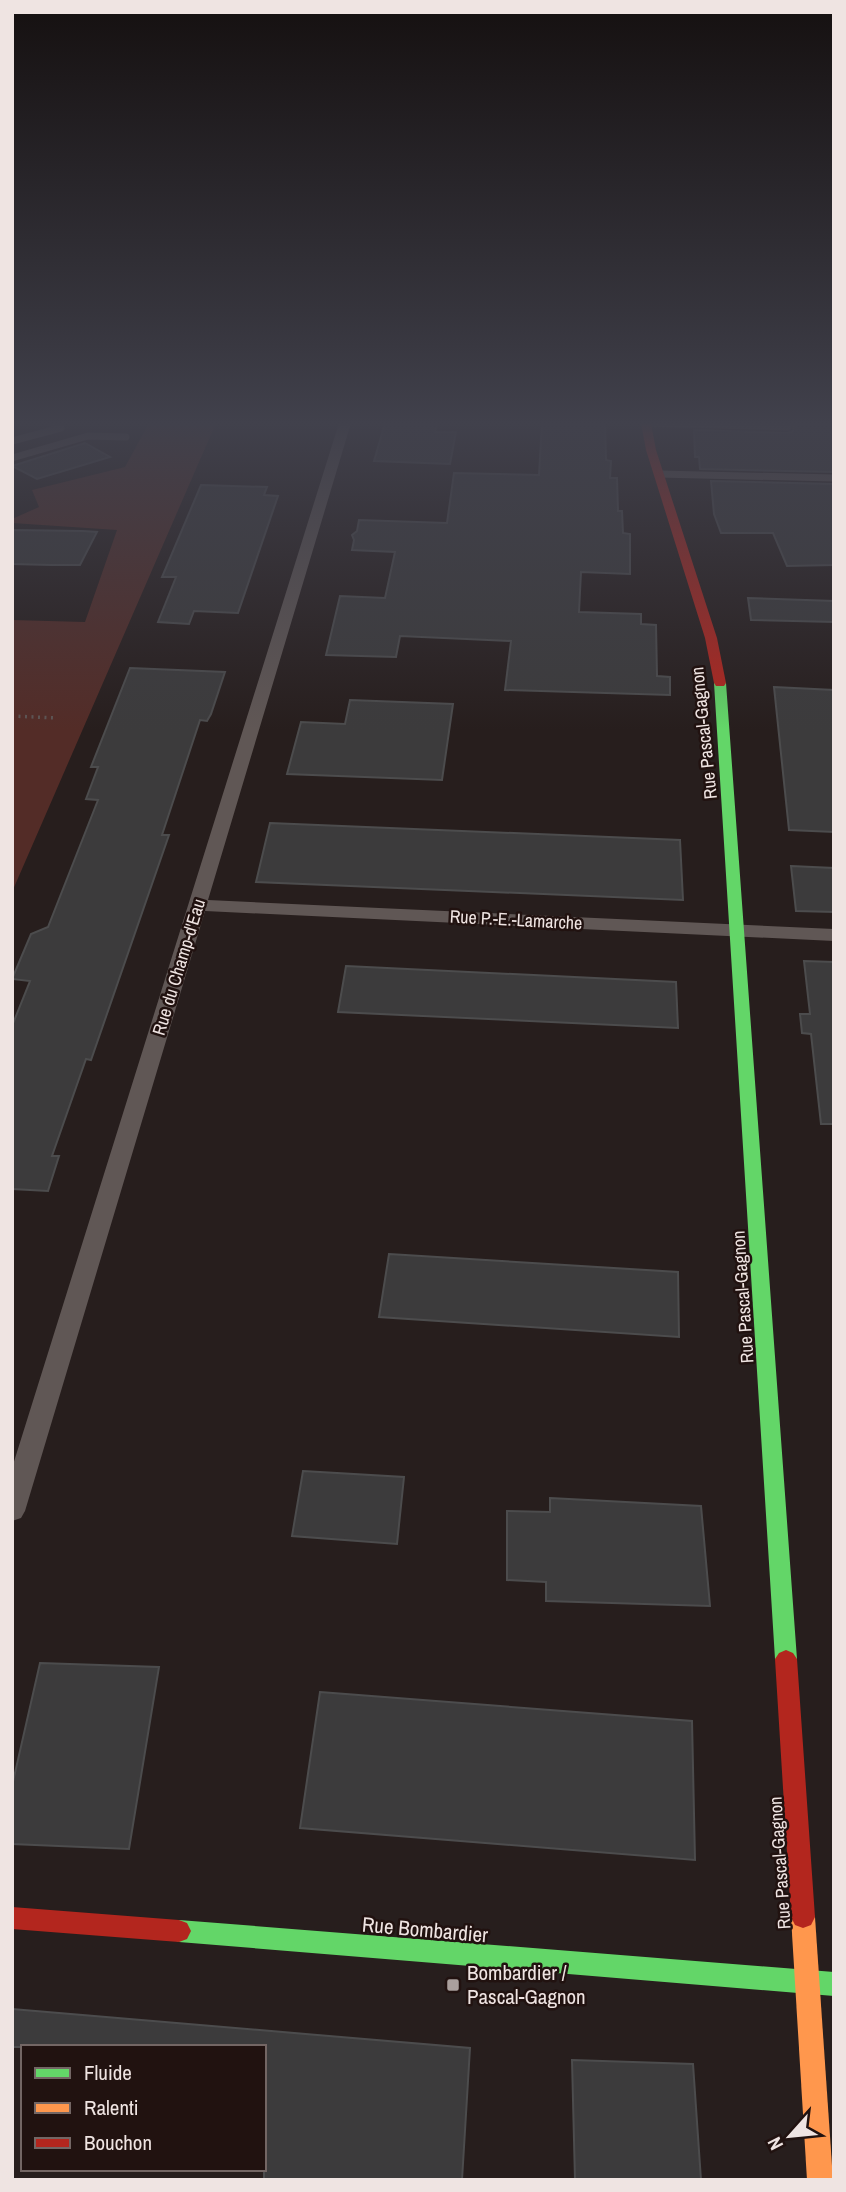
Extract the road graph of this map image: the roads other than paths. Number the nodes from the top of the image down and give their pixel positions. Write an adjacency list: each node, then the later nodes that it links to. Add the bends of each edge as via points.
1 (314, 525): 3 (street, Rue du Champ-d'Eau)
2 (675, 525): 4 (street, Rue Pascal-Gagnon, via 711,638 722,691)
3 (198, 905): 4 (street, Rue P.-E.-Lamarche); 6 (street, Rue du Champ-d'Eau)
4 (740, 930): 5 (street, Rue P.-E.-Lamarche); 8 (street, Rue Pascal-Gagnon)
5 (834, 935)
6 (12, 1511)
7 (12, 1918): 8 (street, Rue Bombardier)
8 (807, 1982): 9 (street, Rue Bombardier); 10 (street, Rue Pascal-Gagnon)
9 (834, 1984)
10 (820, 2180)

